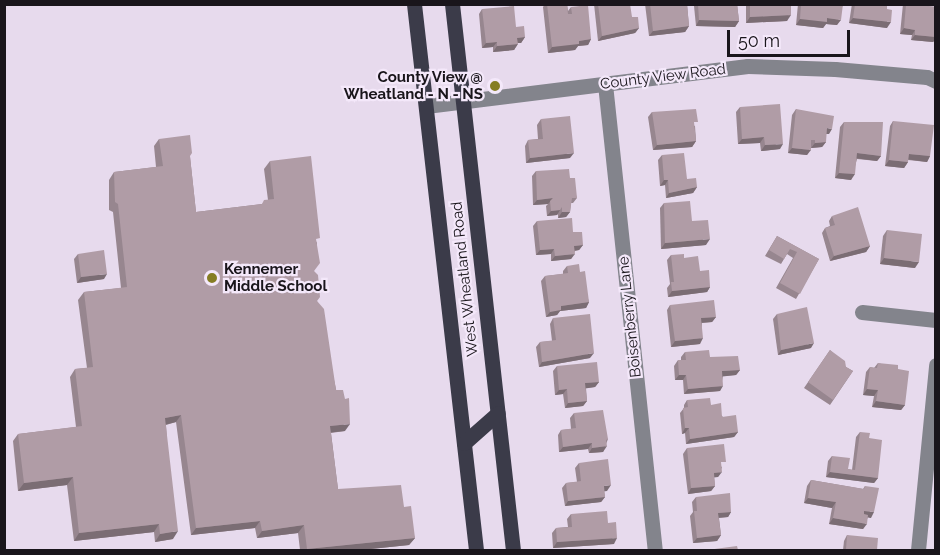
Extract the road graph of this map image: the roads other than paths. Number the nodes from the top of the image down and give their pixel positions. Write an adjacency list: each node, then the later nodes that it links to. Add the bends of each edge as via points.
1 (414, 4): 6 (main road, West Wheatland Road)
2 (452, 4): 5 (main road, West Wheatland Road)
3 (936, 81): 4 (street, County View Road, via 927,76 748,66)
4 (604, 84): 5 (street, County View Road); 14 (street, Boisenberry Lane)
5 (463, 102): 6 (street, County View Road); 10 (main road, West Wheatland Road)
6 (426, 106): 11 (main road, West Wheatland Road)
7 (861, 312): 8 (street)
8 (936, 320)
9 (936, 365): 15 (street)
10 (498, 413): 11 (main road); 13 (main road, West Wheatland Road)
11 (464, 443): 12 (main road, West Wheatland Road)
12 (476, 550)
13 (513, 550)
14 (655, 550)
15 (918, 550)

